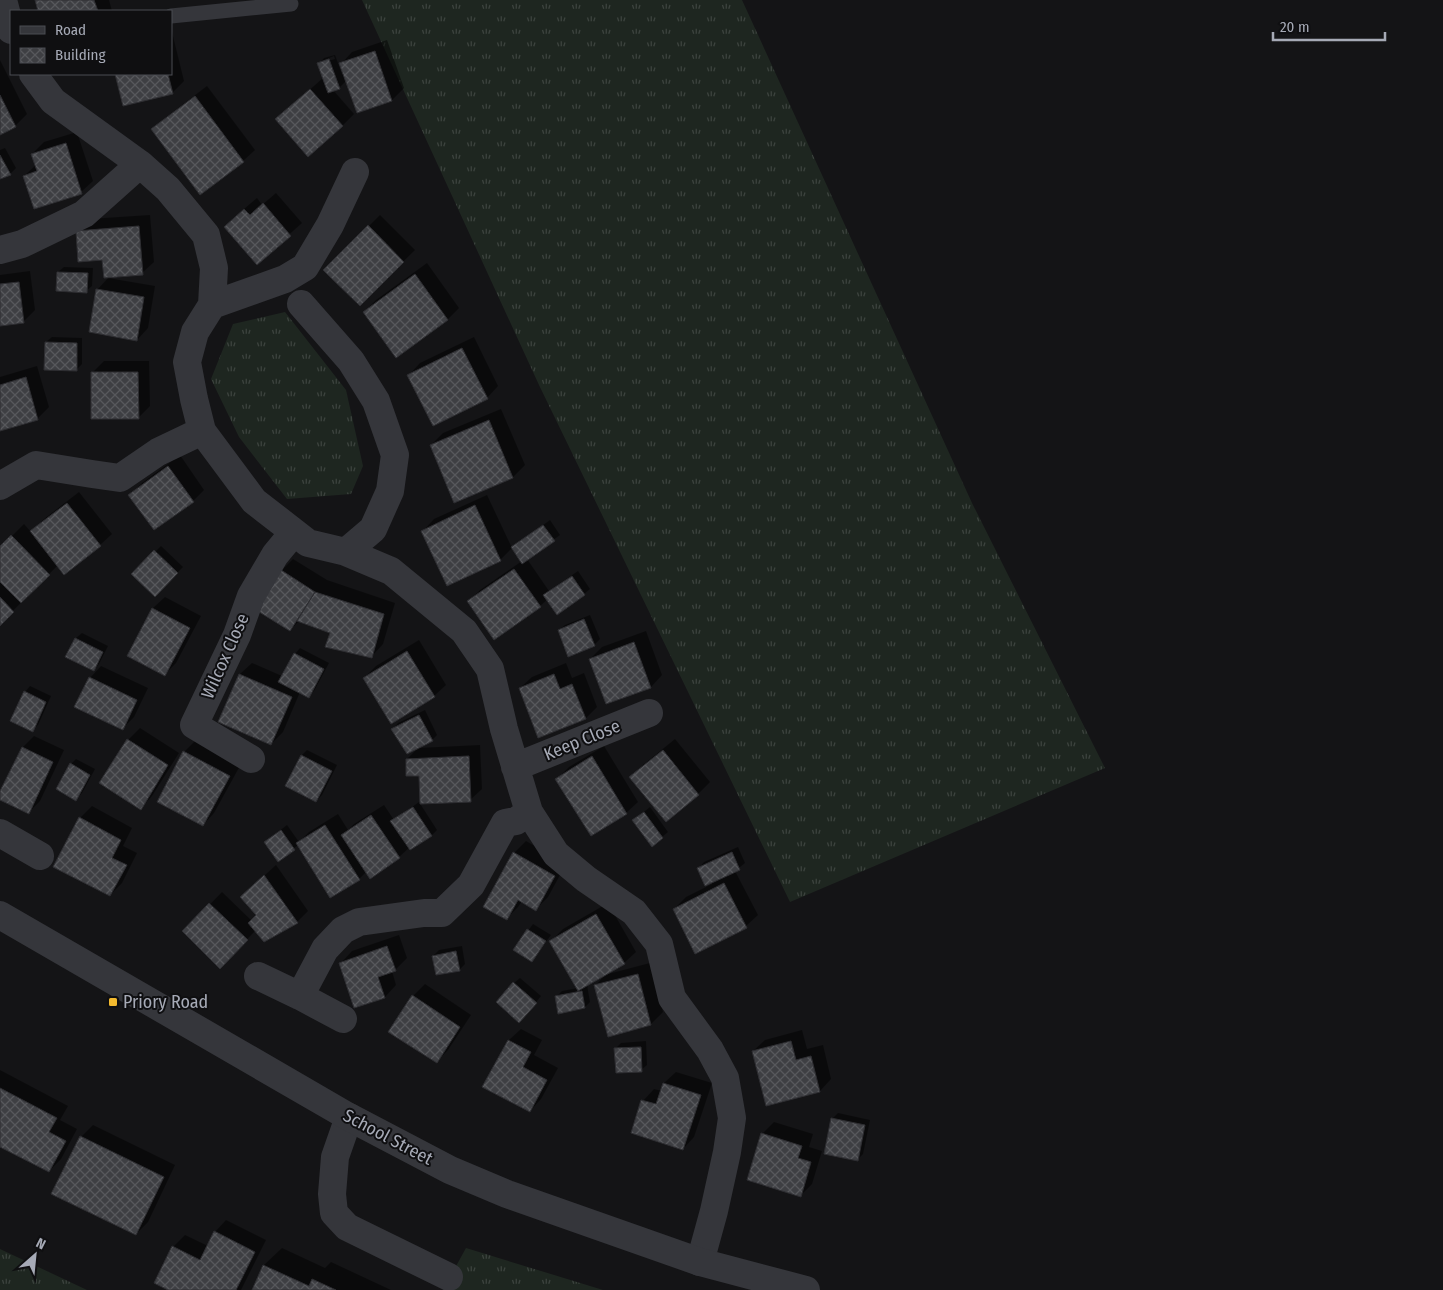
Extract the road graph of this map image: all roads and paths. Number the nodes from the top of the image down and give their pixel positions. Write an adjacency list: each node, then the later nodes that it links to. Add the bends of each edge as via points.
1 (3, 0): 4 (street)
2 (291, 4): 3 (lane)
3 (172, 16)
4 (10, 26)
5 (34, 75): 6 (street, via 52,102)
6 (140, 164): 8 (street, via 84,214 22,244); 10 (street, via 168,189 206,235 214,268)
7 (355, 172): 10 (street, via 330,225 305,267 286,280)
8 (0, 250)
9 (301, 304): 14 (street, via 351,361 376,401 395,455 390,491 372,529)
10 (212, 306): 11 (street, via 195,332 187,362)
11 (202, 431): 12 (street, via 158,452 120,478 36,464); 13 (street, via 254,501)
12 (0, 486)
13 (294, 532): 14 (street, via 308,543); 16 (street, Wilcox Close, via 275,555 251,596 237,635 194,725)
14 (346, 552): 17 (street, via 391,571 464,630 490,669)
15 (649, 713): 17 (street, Keep Close)
16 (252, 759)
17 (515, 767): 18 (street)
18 (529, 812): 23 (street, via 516,821 504,823 471,885 442,913 359,922 343,930 325,948); 26 (street, via 556,854 634,912 659,944 672,998 710,1050 725,1078 732,1118 714,1211)
19 (0, 833): 20 (street)
20 (40, 856)
21 (0, 915): 25 (street, School Street)
22 (258, 976): 23 (street)
23 (300, 996): 24 (street)
24 (343, 1019)
25 (349, 1117): 26 (street, School Street, via 450,1170 508,1194); 27 (street, via 335,1157 334,1213 347,1227)
26 (700, 1262): 28 (street, School Street)
27 (449, 1278)
28 (806, 1290)

